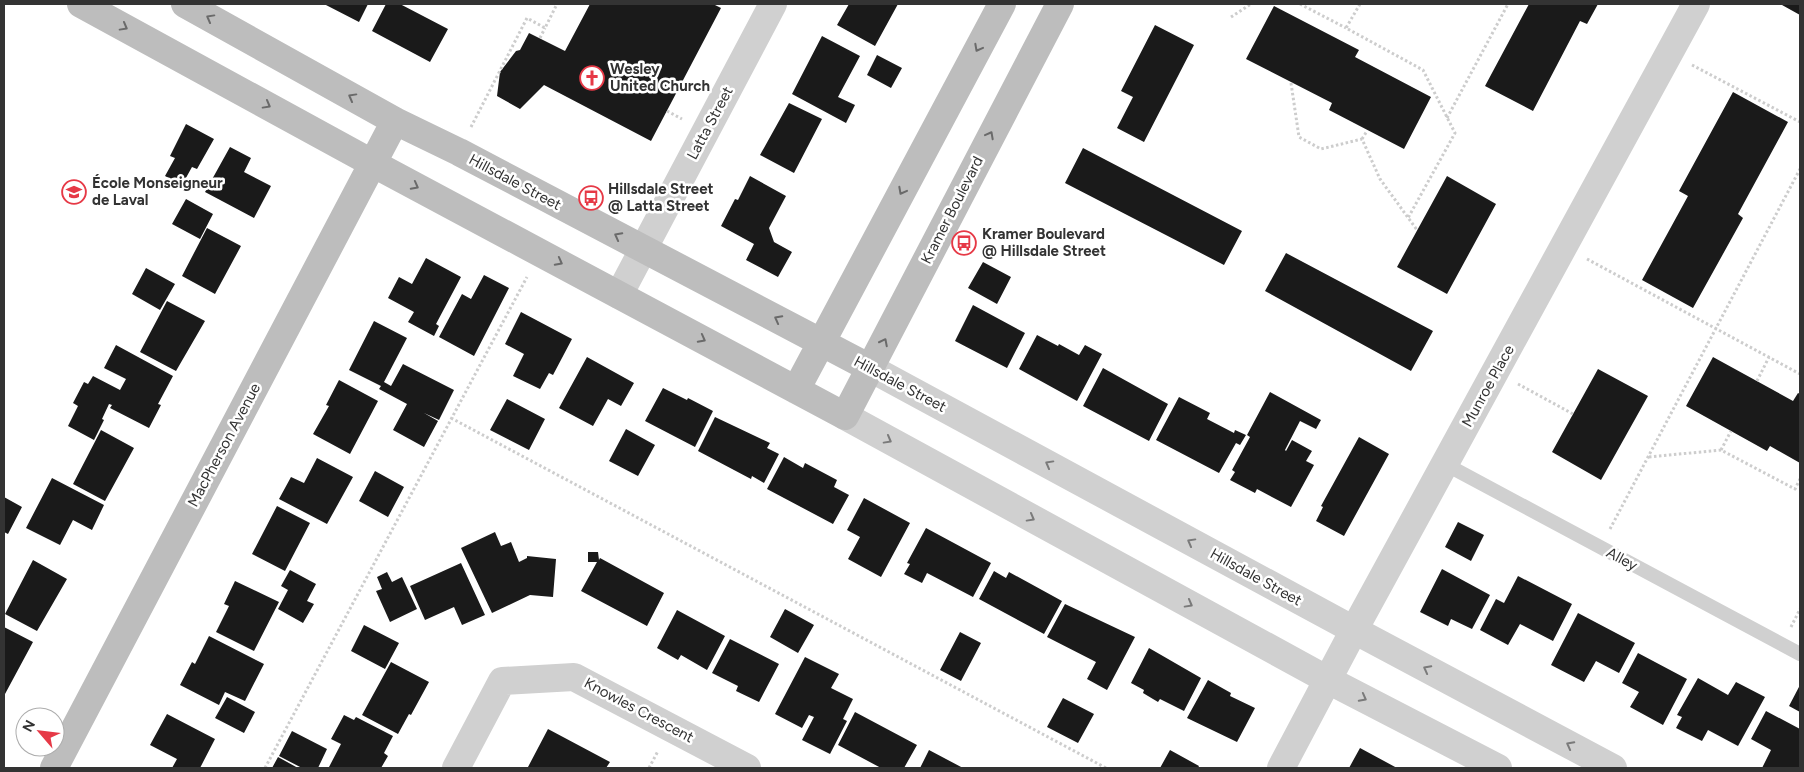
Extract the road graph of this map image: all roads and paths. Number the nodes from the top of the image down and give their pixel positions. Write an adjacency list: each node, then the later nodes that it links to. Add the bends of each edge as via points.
1 (82, 4): 24 (street, one-way to 24)
2 (184, 4): 19 (street, Hillsdale Street, one-way to 2)
3 (557, 4): 13 (path)
4 (773, 4): 29 (street, Latta Street)
5 (1002, 4): 33 (street, one-way to 33)
6 (1060, 4): 35 (street, Kramer Boulevard, one-way to 6)
7 (1251, 4): 12 (path)
8 (1300, 4): 14 (path)
9 (1360, 4): 14 (path)
10 (1508, 4): 18 (path)
11 (1696, 4): 16 (street, Munroe Place)
12 (1231, 17)
13 (545, 28): 15 (path); 23 (path, via 527,18)
14 (1346, 28): 18 (path, via 1423,70)
15 (540, 38)
16 (1669, 53): 20 (path); 28 (street, Munroe Place)
17 (1291, 83): 22 (path, via 1299,137 1321,148)
18 (1447, 118): 26 (path, via 1455,133)
19 (395, 121): 23 (street, Hillsdale Street); 24 (street, MacPherson Avenue)
20 (1800, 122)
21 (1367, 131): 22 (path)
22 (1362, 139): 26 (path, via 1380,179)
23 (459, 152): 29 (street, Hillsdale Street, one-way to 23)
24 (372, 163): 30 (street, one-way to 30); 52 (street, MacPherson Avenue)
25 (1800, 169): 32 (path)
26 (1408, 218): 27 (path)
27 (1417, 230)
28 (1564, 246): 32 (path); 36 (street, Munroe Place)
29 (644, 249): 31 (street, Latta Street); 33 (street, Hillsdale Street, one-way to 29)
30 (540, 252): 31 (street, one-way to 31); 42 (path)
31 (619, 295): 39 (street, one-way to 39)
32 (1716, 329): 34 (path); 45 (path)
33 (821, 341): 35 (street, Hillsdale Street); 39 (street)
34 (1769, 357): 37 (path); 38 (path)
35 (870, 368): 41 (street, Kramer Boulevard); 49 (street, Hillsdale Street, one-way to 35)
36 (1495, 372): 40 (path); 46 (street, Munroe Place)
37 (1800, 374)
38 (1757, 381)
39 (796, 390): 41 (street)
40 (1573, 414)
41 (845, 416): 51 (street, one-way to 51)
42 (451, 418): 53 (path); 56 (path)
43 (1731, 431): 44 (path)
44 (1721, 450): 45 (path); 47 (path, via 1795,489)
45 (1648, 457): 48 (path)
46 (1445, 464): 48 (lane, Alley); 49 (street, Munroe Place)
47 (1800, 479)
48 (1601, 547): 50 (lane, Alley)
49 (1354, 630): 51 (street, Munroe Place); 59 (street, Hillsdale Street, one-way to 49)
50 (1800, 654)
51 (1328, 680): 57 (street, Munroe Place); 58 (street, one-way to 58)
52 (54, 768)
53 (266, 768)
54 (456, 768): 55 (street, Knowles Crescent, via 502,681 574,677)
55 (747, 768)
56 (1106, 768)
57 (1281, 768)
58 (1498, 768)
59 (1613, 768)

